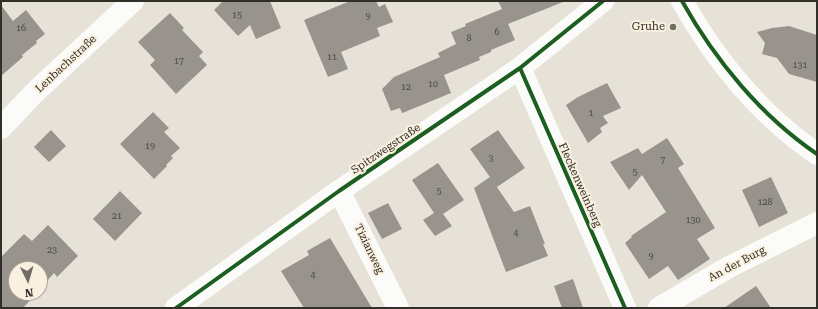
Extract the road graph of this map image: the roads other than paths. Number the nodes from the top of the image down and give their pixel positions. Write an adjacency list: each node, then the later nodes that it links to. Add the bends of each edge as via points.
1 (133, 1): 5 (street, Lenbachstraße, via 33,94)
2 (603, 1): 4 (street, Spitzwegstraße)
3 (682, 1): 6 (street, via 724,66 760,105 802,144)
4 (520, 68): 7 (street, Spitzwegstraße); 11 (street, Fleckenweinberg)
5 (1, 128)
6 (817, 154)
7 (339, 191): 9 (street, Spitzwegstraße); 10 (street, Tizianweg)
8 (817, 223): 12 (street, An der Burg, via 729,267)
9 (176, 308)
10 (398, 308)
11 (625, 308)
12 (659, 308)

